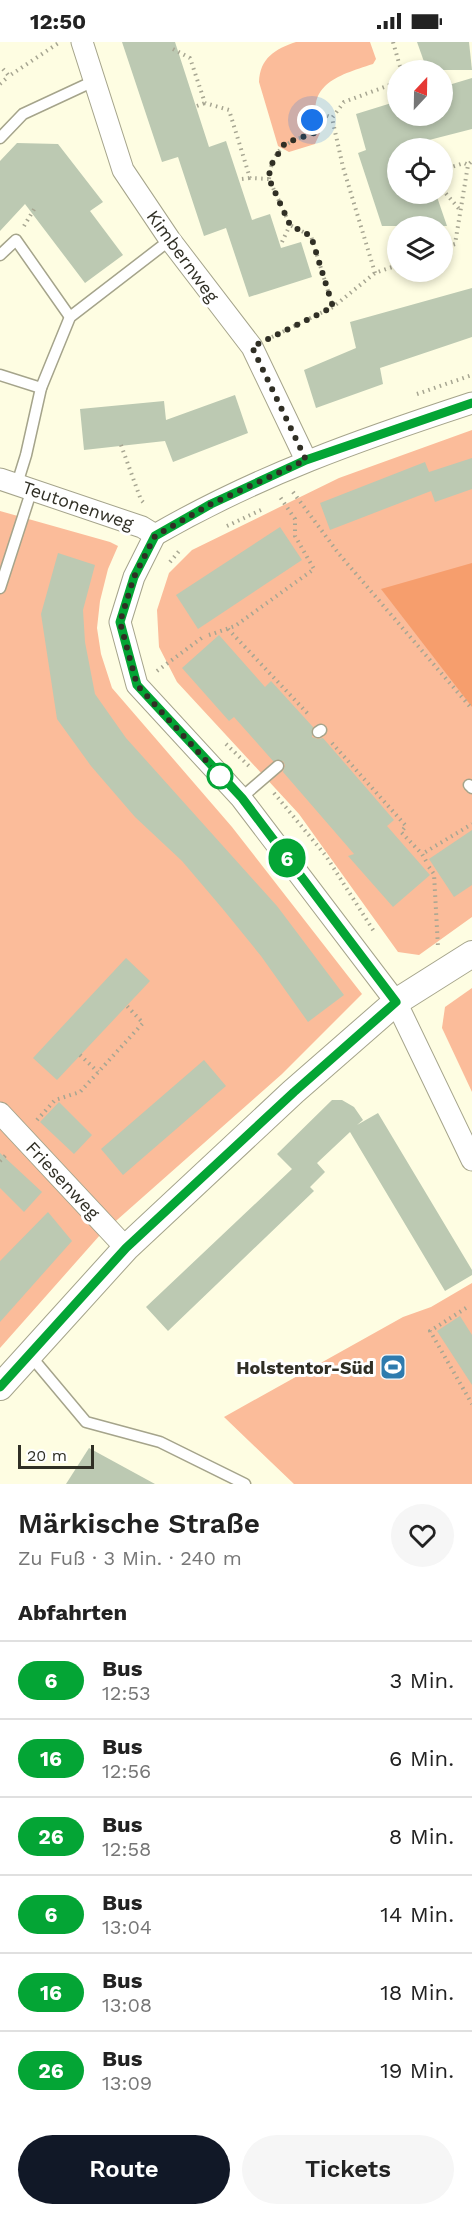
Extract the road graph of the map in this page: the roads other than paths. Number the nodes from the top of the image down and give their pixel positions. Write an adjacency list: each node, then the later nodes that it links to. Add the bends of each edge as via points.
1 (82, 42): 2 (street, Kimbernweg)
2 (94, 81): 3 (lane, via 23,114); 4 (street, Kimbernweg, via 123,170)
3 (0, 138)
4 (170, 240): 6 (lane); 10 (street, Kimbernweg, via 252,347)
5 (0, 255): 6 (lane, via 16,240)
6 (70, 317): 8 (lane)
7 (0, 375): 8 (lane)
8 (41, 388): 11 (lane)
9 (472, 403): 10 (street)
10 (306, 460): 12 (street, via 211,504)
11 (16, 484): 12 (street, Teutonenweg, via 142,527); 13 (lane)
12 (155, 536): 15 (street, via 134,577 120,622 137,685)
13 (0, 588)
14 (278, 766): 15 (lane)
15 (242, 798): 17 (street)
16 (472, 954): 17 (street)
17 (396, 1002): 19 (street); 20 (street)
18 (0, 1113): 20 (street, Friesenweg)
19 (472, 1160)
20 (126, 1248): 21 (street)
21 (29, 1354): 22 (street); 23 (lane, via 86,1422 159,1442)
22 (0, 1386)
23 (245, 1484)

